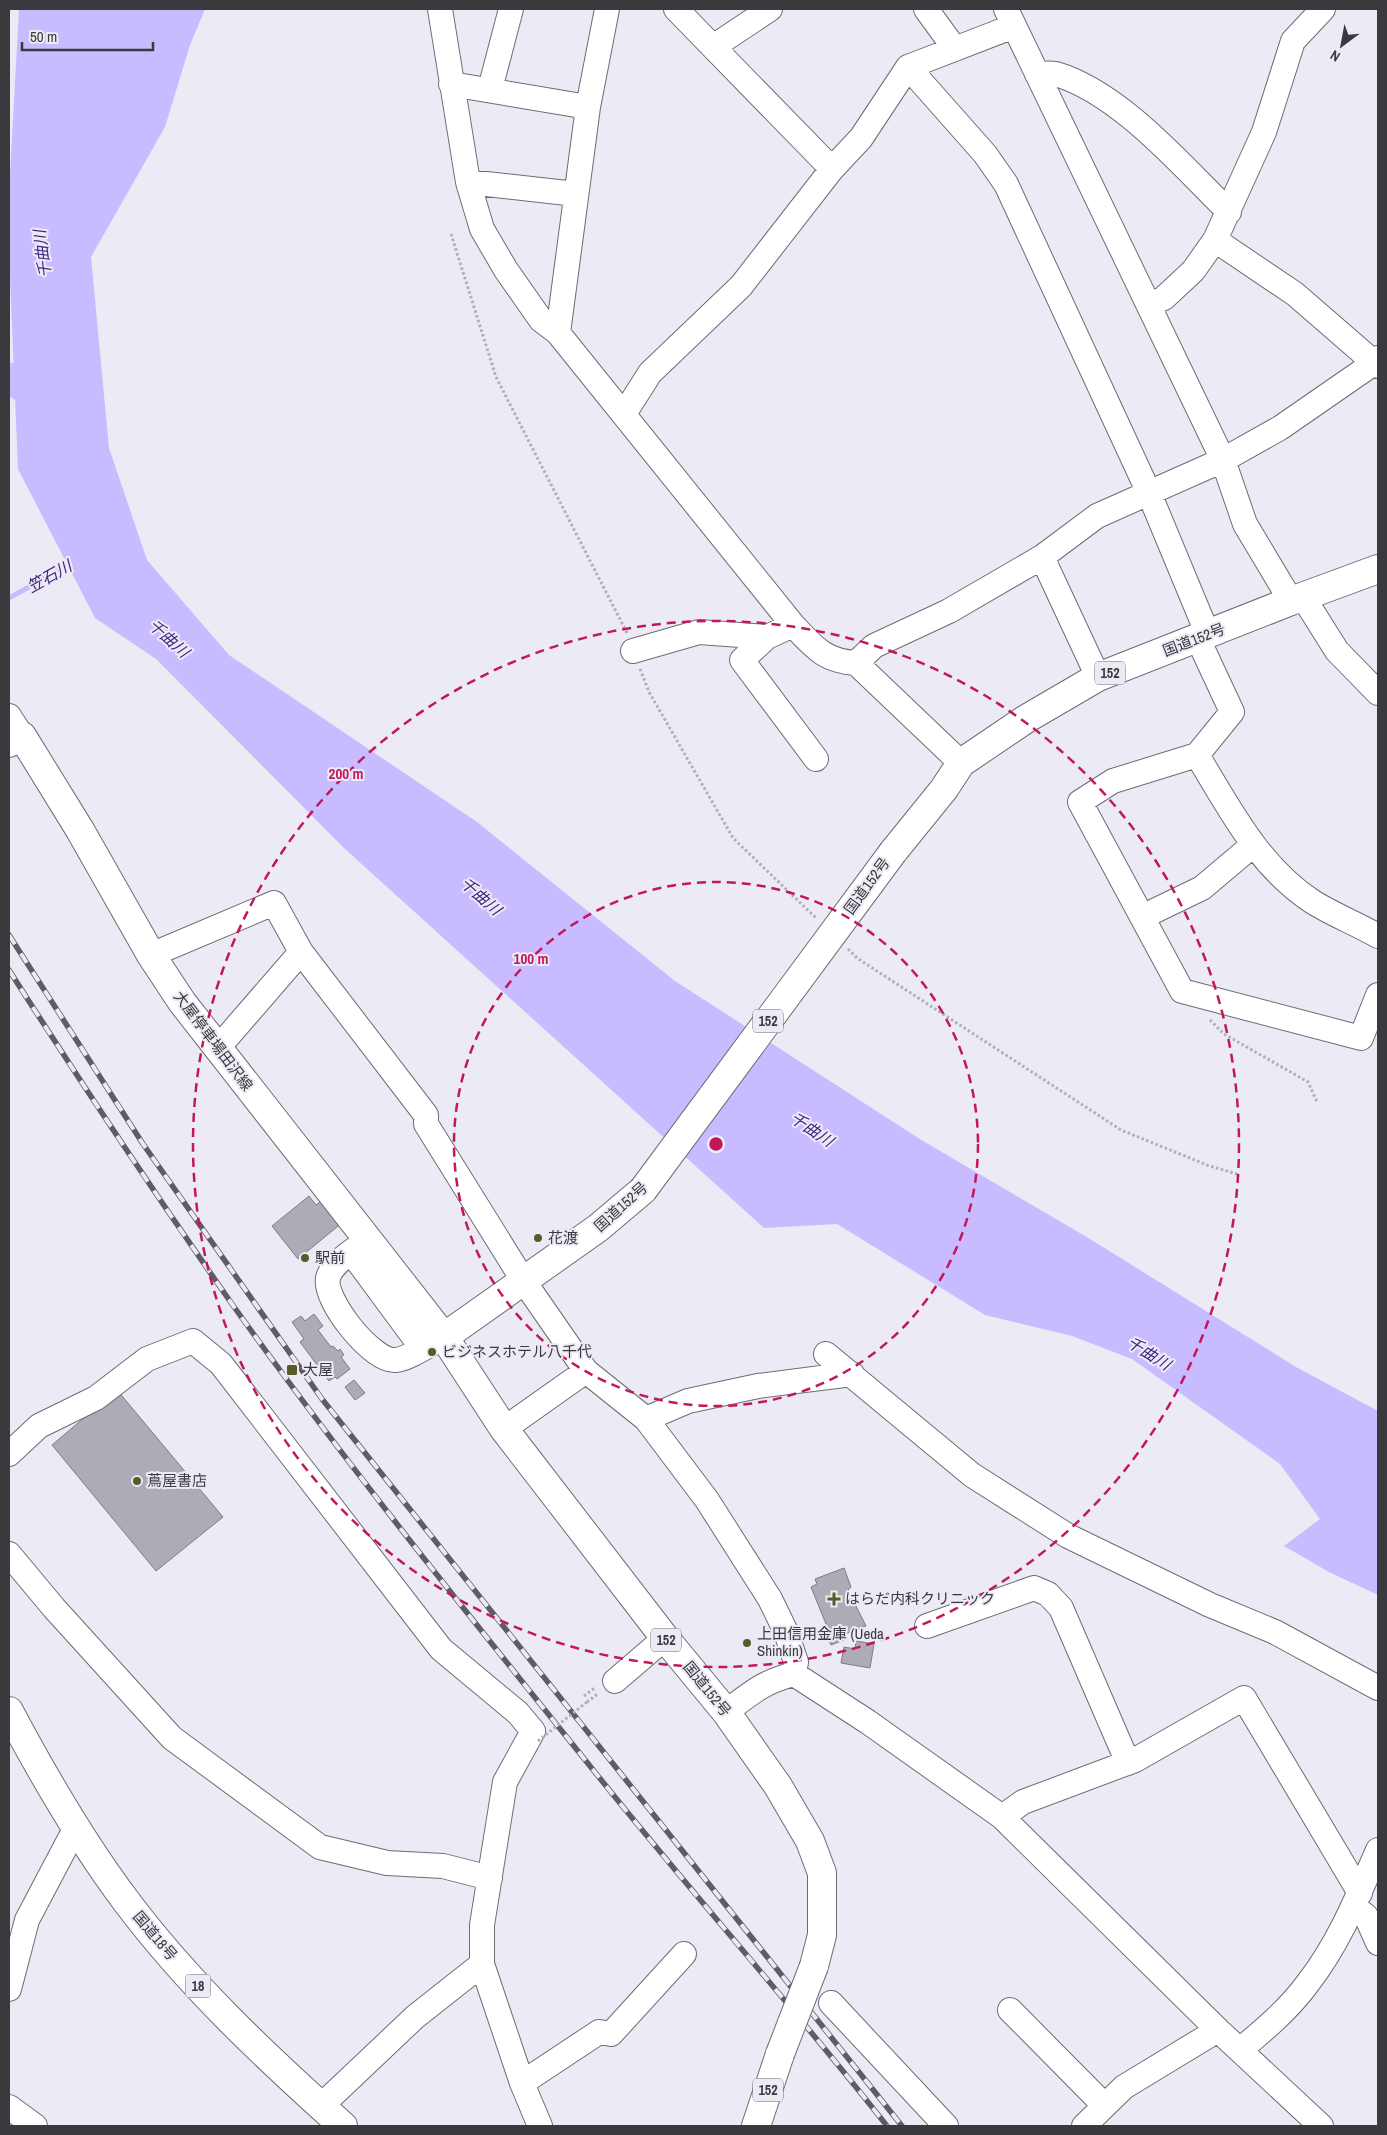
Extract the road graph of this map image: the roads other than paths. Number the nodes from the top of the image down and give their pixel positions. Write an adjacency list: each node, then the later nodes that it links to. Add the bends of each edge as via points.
1 (440, 9): 13 (street)
2 (511, 9): 14 (street)
3 (607, 9): 15 (street)
4 (676, 9): 9 (street)
5 (770, 9): 9 (street)
6 (926, 9): 10 (street)
7 (1323, 9): 19 (street, via 1293,41 1264,132)
8 (1009, 17): 10 (street); 12 (street)
9 (713, 47): 16 (street)
10 (955, 49): 11 (street)
11 (908, 67): 16 (street, via 861,138); 26 (street, via 985,154 1006,184)
12 (1037, 74): 19 (street, via 1054,74 1083,86 1132,118); 21 (street)
13 (451, 84): 14 (street); 17 (street)
14 (490, 89): 15 (street)
15 (588, 107): 18 (street)
16 (832, 169): 24 (street, via 742,286 650,373)
17 (468, 182): 18 (street); 22 (street, via 482,229 506,270 541,320)
18 (576, 194): 22 (street)
19 (1229, 212): 20 (street)
20 (1215, 240): 21 (street, via 1193,271 1164,298); 23 (street, via 1295,294)
21 (1149, 305): 25 (street)
22 (558, 333): 24 (street)
23 (1377, 362): 25 (street, via 1280,428)
24 (624, 414): 30 (street)
25 (1223, 460): 26 (street); 29 (street, via 1244,524)
26 (1149, 493): 27 (street, via 1097,516); 32 (street)
27 (1042, 557): 34 (street, via 949,611 874,646); 35 (street)
28 (1378, 569): 29 (main road, 国道152号 / 152)
29 (1297, 599): 32 (main road, 国道152号 / 152); 36 (street, via 1337,651)
30 (793, 625): 31 (street); 34 (street, via 822,654 841,662)
31 (767, 637): 33 (street, via 699,632); 39 (street, via 742,660)
32 (1203, 637): 35 (main road, 国道152号 / 152); 38 (street, via 1232,712)
33 (633, 651)
34 (856, 663): 40 (street)
35 (1098, 677): 40 (main road, 国道152号 / 152, via 1026,718)
36 (1378, 693)
37 (13, 732): 45 (main road, 大屋停車場田沢線, via 80,830)
38 (1197, 755): 41 (street); 42 (street, via 1113,781 1080,802)
39 (816, 759)
40 (961, 763): 49 (main road, 国道152号 / 152, bridge, via 643,1190 598,1228)
41 (1253, 845): 42 (street, via 1202,888); 43 (street, via 1313,902)
42 (1142, 917): 46 (street, via 1182,991 1361,1038)
43 (1378, 936)
44 (301, 952): 45 (street, via 274,902); 47 (street); 49 (street, via 426,1115 426,1124)
45 (151, 955): 47 (main road, 大屋停車場田沢線)
46 (1378, 995)
47 (217, 1049): 48 (main road, 大屋停車場田沢線)
48 (360, 1246): 50 (main road, 大屋停車場田沢線); 50 (street, via 334,1268 327,1288 332,1300 368,1348 384,1359 397,1360)
49 (523, 1280): 50 (main road, 国道152号 / 152); 52 (street)
50 (433, 1342): 55 (main road, 国道152号 / 152)
51 (826, 1354): 53 (street)
52 (586, 1371): 54 (street); 55 (street)
53 (852, 1374): 54 (street, via 758,1386 688,1401); 62 (street, via 972,1475 1068,1536 1210,1605 1275,1632)
54 (646, 1418): 60 (street, via 707,1500 770,1599 796,1662)
55 (504, 1430): 59 (main road, 国道152号 / 152)
56 (9, 1454): 69 (street, via 39,1426 96,1398 147,1359 194,1341 221,1364 441,1648 518,1714 533,1731 505,1782)
57 (9, 1554): 69 (street, via 172,1738 320,1847 387,1863 443,1866)
58 (927, 1626): 65 (street, via 1034,1588 1048,1594 1061,1608)
59 (665, 1638): 61 (street); 64 (main road, 国道152号 / 152)
60 (794, 1674): 64 (street, via 770,1680); 66 (street)
61 (616, 1681)
62 (1378, 1688)
63 (9, 1711): 67 (main road, 国道18号 / 18)
64 (726, 1712): 86 (main road, 国道152号 / 152, bridge, via 778,1786 810,1841 822,1873 822,1935 814,1966)
65 (1128, 1763): 66 (street, via 1023,1802); 70 (street, via 1244,1698)
66 (1002, 1817): 77 (street)
67 (76, 1827): 74 (street, via 27,1920); 81 (main road, 国道18号 / 18, via 126,1901 174,1960 225,2016)
68 (1378, 1850): 70 (street)
69 (490, 1878): 73 (street, via 482,1925)
70 (1356, 1900): 71 (street); 78 (street, via 1331,1950 1308,1984 1276,2020)
71 (1378, 1943)
72 (684, 1954): 79 (street, via 610,2034 599,2032)
73 (482, 1964): 79 (street); 81 (street, via 416,2017)
74 (9, 1989)
75 (831, 2003): 87 (street)
76 (1010, 2010): 80 (street)
77 (1218, 2030): 78 (street); 80 (street, via 1124,2087)
78 (1240, 2050): 89 (street)
79 (522, 2083): 85 (street)
80 (1104, 2105): 88 (street)
81 (321, 2106): 84 (main road, 国道18号 / 18)
82 (9, 2107): 83 (street)
83 (34, 2126)
84 (343, 2126)
85 (540, 2126)
86 (756, 2126)
87 (946, 2126)
88 (1084, 2126)
89 (1321, 2126)

